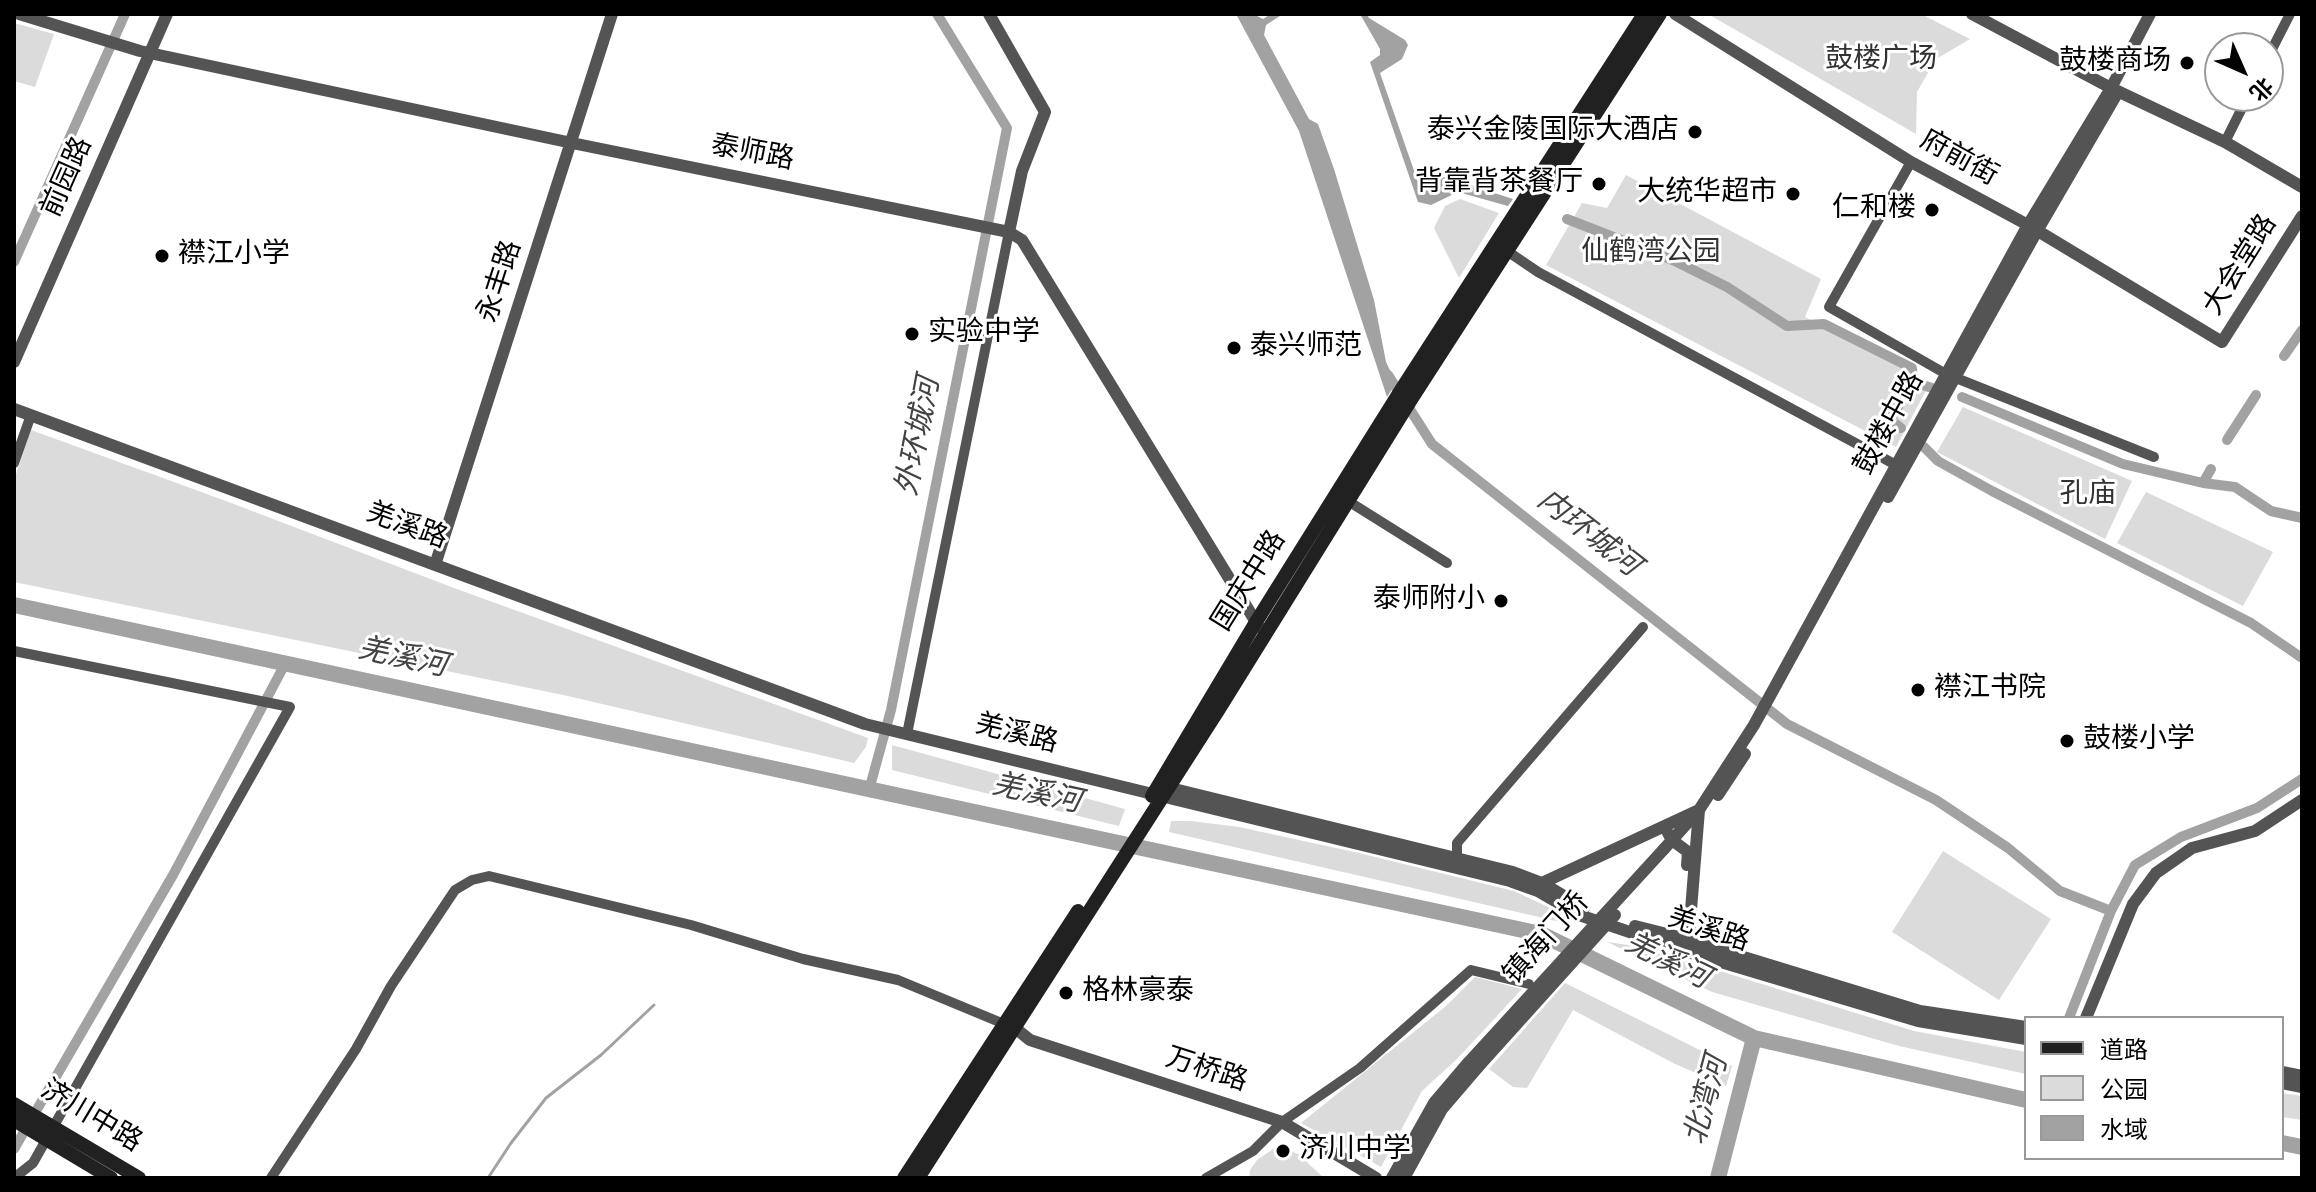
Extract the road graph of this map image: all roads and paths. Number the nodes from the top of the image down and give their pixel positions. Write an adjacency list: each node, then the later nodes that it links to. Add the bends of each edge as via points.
1 (19, 14): 12 (street, 泰师路)
2 (167, 14): 12 (street, 前园路)
3 (612, 14): 16 (street, 永丰路)
4 (989, 14): 21 (street, via 1045,112)
5 (1644, 14): 26 (main road, 国庆中路)
6 (1660, 14): 22 (main road, 国庆中路)
7 (1675, 14): 17 (street, 府前街)
8 (1972, 14): 13 (street)
9 (2150, 14): 13 (street, 鼓楼中路)
10 (2290, 14): 11 (street)
11 (2281, 32)
12 (146, 51): 16 (street, 泰师路); 24 (street, 前园路)
13 (2115, 90): 15 (street); 20 (street, 鼓楼中路)
14 (2240, 112): 15 (street)
15 (2225, 142): 18 (street)
16 (572, 143): 21 (street, 泰师路); 35 (street, 永丰路)
17 (1911, 162): 20 (street, 府前街); 25 (street, via 1829,307)
18 (2302, 187)
19 (2302, 216): 23 (street, 大会堂路)
20 (2032, 228): 23 (street, 府前街); 25 (street, 鼓楼中路)
21 (1004, 231): 36 (street, via 1022,240); 41 (street)
22 (1507, 251): 26 (main road, 国庆中路); 32 (street)
23 (2222, 342)
24 (14, 362)
25 (1951, 376): 30 (street); 32 (street, 鼓楼中路); 40 (street)
26 (1407, 392): 29 (main road, 国庆中路)
27 (14, 409): 28 (street, 羌溪路)
28 (31, 415): 31 (street); 35 (street, 羌溪路)
29 (1394, 415): 33 (main road, 国庆中路); 36 (main road, 国庆中路)
30 (2154, 457)
31 (14, 463)
32 (1896, 465): 40 (street, 鼓楼中路)
33 (1348, 501): 34 (street); 38 (main road, 国庆中路)
34 (1447, 563)
35 (435, 565): 41 (street, 羌溪路, via 865,724)
36 (1256, 622): 38 (street); 42 (main road, 国庆中路)
37 (1643, 627): 46 (street, via 1457,843)
38 (1264, 636): 42 (main road, 国庆中路)
39 (14, 651): 59 (street, via 290,707)
40 (1766, 709): 44 (street, 镇海门桥, via 1732,776)
41 (907, 734): 42 (street, 羌溪路)
42 (1161, 791): 46 (street, 羌溪路); 52 (main road, 国庆中路)
43 (2302, 800): 51 (street, via 2255,831 2192,848 2156,873 2133,904)
44 (1699, 815): 45 (street, 镇海门桥); 47 (street); 49 (street)
45 (1671, 847): 48 (street, via 1667,831 1567,879); 49 (street, via 1688,852); 55 (street, 镇海门桥, bridge)
46 (1457, 863): 47 (street, 羌溪路)
47 (1540, 887): 48 (street, 羌溪路); 49 (street, 羌溪路, via 1579,915)
48 (1565, 897): 49 (street, 羌溪路)
49 (1683, 944): 53 (street, 羌溪路, via 1920,1011); 54 (street, 羌溪路, via 1918,1021)
50 (1529, 984): 58 (street, via 1471,970 1360,1068)
51 (2087, 1016)
52 (1009, 1026): 58 (street, 万桥路, via 1030,1040); 63 (street, via 898,980 489,876 455,890); 64 (main road); 65 (main road)
53 (2024, 1027)
54 (2024, 1039)
55 (1473, 1065): 68 (street, via 1434,1103); 69 (street)
56 (14, 1104): 59 (main road, 济川中路)
57 (14, 1120): 59 (main road, 济川中路)
58 (1282, 1122): 66 (street, via 1253,1151); 67 (street, 万桥路)
59 (47, 1131): 60 (street, via 33,1163); 61 (main road, 济川中路); 62 (main road, 济川中路)
60 (14, 1178)
61 (111, 1178)
62 (139, 1178)
63 (271, 1178)
64 (904, 1178)
65 (918, 1178)
66 (1206, 1178)
67 (1376, 1178)
68 (1392, 1178)
69 (1404, 1178)

